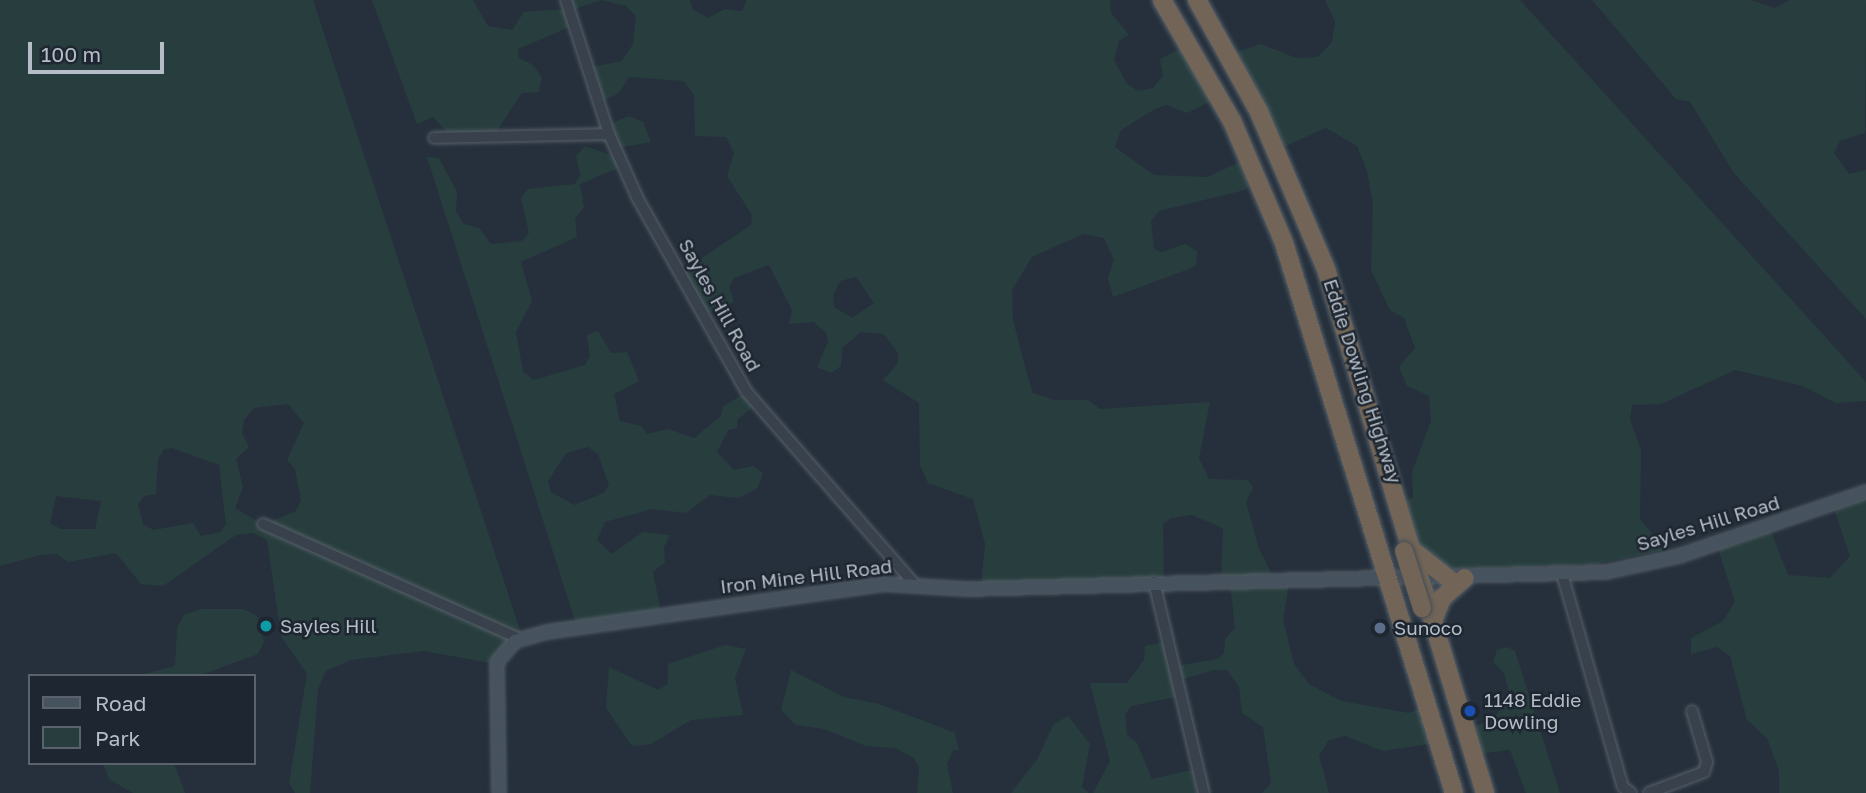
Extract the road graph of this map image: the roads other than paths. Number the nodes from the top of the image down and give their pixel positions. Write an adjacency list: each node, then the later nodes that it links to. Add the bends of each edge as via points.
1 (566, 0): 6 (street, Sayles Hill Road)
2 (1162, 0): 13 (highway, via 1228,113 1272,211)
3 (1173, 0): 10 (highway, Eddie Dowling Highway, via 1243,122 1288,223)
4 (1186, 0): 10 (highway, Eddie Dowling Highway, via 1247,107 1297,219)
5 (1197, 0): 10 (highway, via 1259,112 1304,212)
6 (609, 134): 7 (street); 16 (street, Sayles Hill Road, via 638,199 746,391)
7 (434, 138)
8 (1866, 492): 11 (street, Sayles Hill Road, via 1679,556)
9 (263, 524): 18 (street)
10 (1404, 552): 12 (highway); 14 (highway); 17 (highway, Eddie Dowling Highway, bridge)
11 (1563, 577): 12 (street, Sayles Hill Road); 26 (street, via 1623,787)
12 (1457, 578): 14 (street, Sayles Hill Road); 17 (highway, via 1442,598)
13 (1391, 580): 14 (street, Sayles Hill Road); 15 (street, Iron Mine Hill Road); 22 (highway)
14 (1422, 580): 17 (highway)
15 (1154, 582): 16 (street, Iron Mine Hill Road, via 966,589); 21 (street)
16 (915, 585): 18 (street, Iron Mine Hill Road, via 845,587)
17 (1422, 612): 23 (highway, Eddie Dowling Highway); 24 (highway, Eddie Dowling Highway); 25 (highway)
18 (520, 639): 20 (street, via 507,646 495,670)
19 (1692, 711): 27 (street, via 1707,762 1704,772)
20 (499, 793)
21 (1205, 793)
22 (1454, 793)
23 (1465, 793)
24 (1476, 793)
25 (1485, 793)
26 (1631, 793)
27 (1649, 793)

